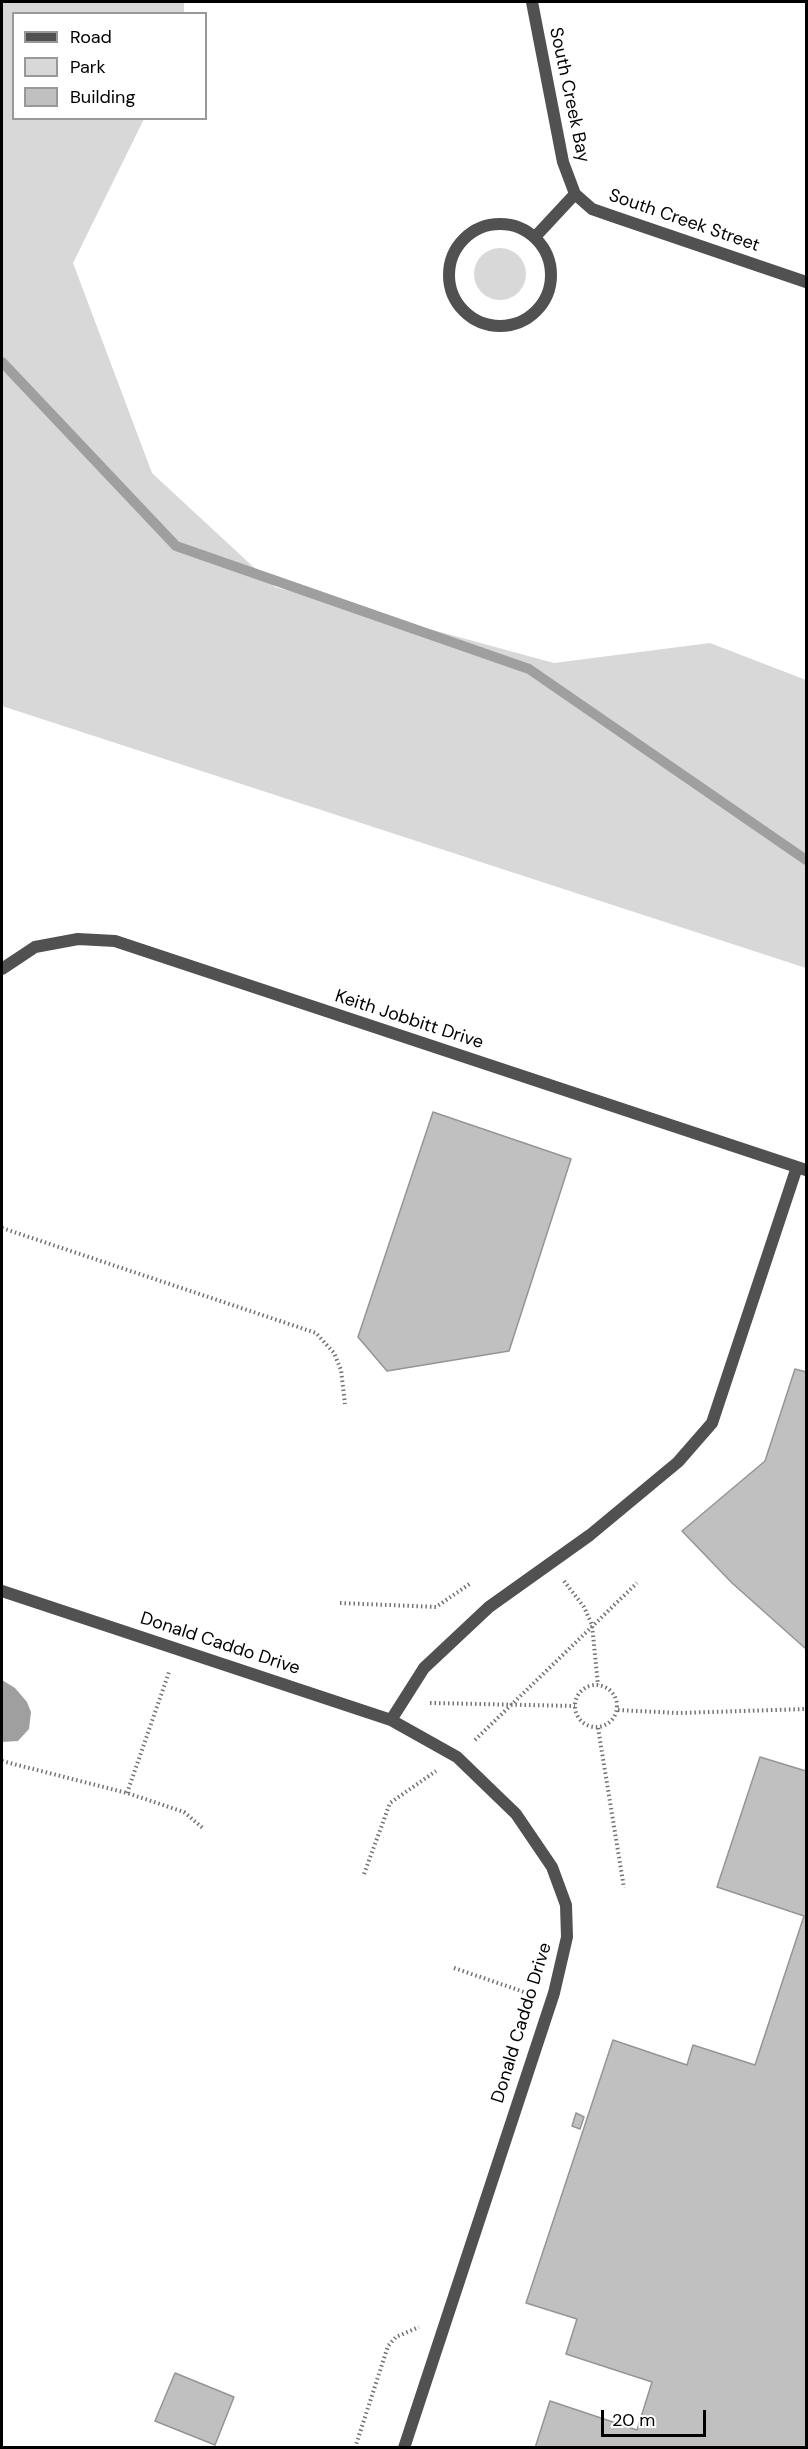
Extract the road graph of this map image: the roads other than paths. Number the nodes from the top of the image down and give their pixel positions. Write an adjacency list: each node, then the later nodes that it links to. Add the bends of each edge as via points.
1 (532, 2): 2 (street, South Creek Bay, via 562,162)
2 (575, 195): 3 (street); 4 (street, South Creek Street, via 592,209)
3 (535, 237): 3 (street, via 513,226 488,225 460,243 450,266 451,291 471,318 504,326 535,313 545,299 551,275 545,250)
4 (807, 282)
5 (2, 969): 6 (street, Keith Jobbitt Drive, via 35,947 78,939 115,941)
6 (802, 1169): 8 (street, via 712,1423 678,1462 590,1535 489,1607 424,1668)
7 (2, 1591): 8 (street, Donald Caddo Drive)
8 (391, 1720): 9 (street, Donald Caddo Drive, via 457,1757 516,1814 552,1867 566,1905 567,1937 551,2001)
9 (404, 2448)

